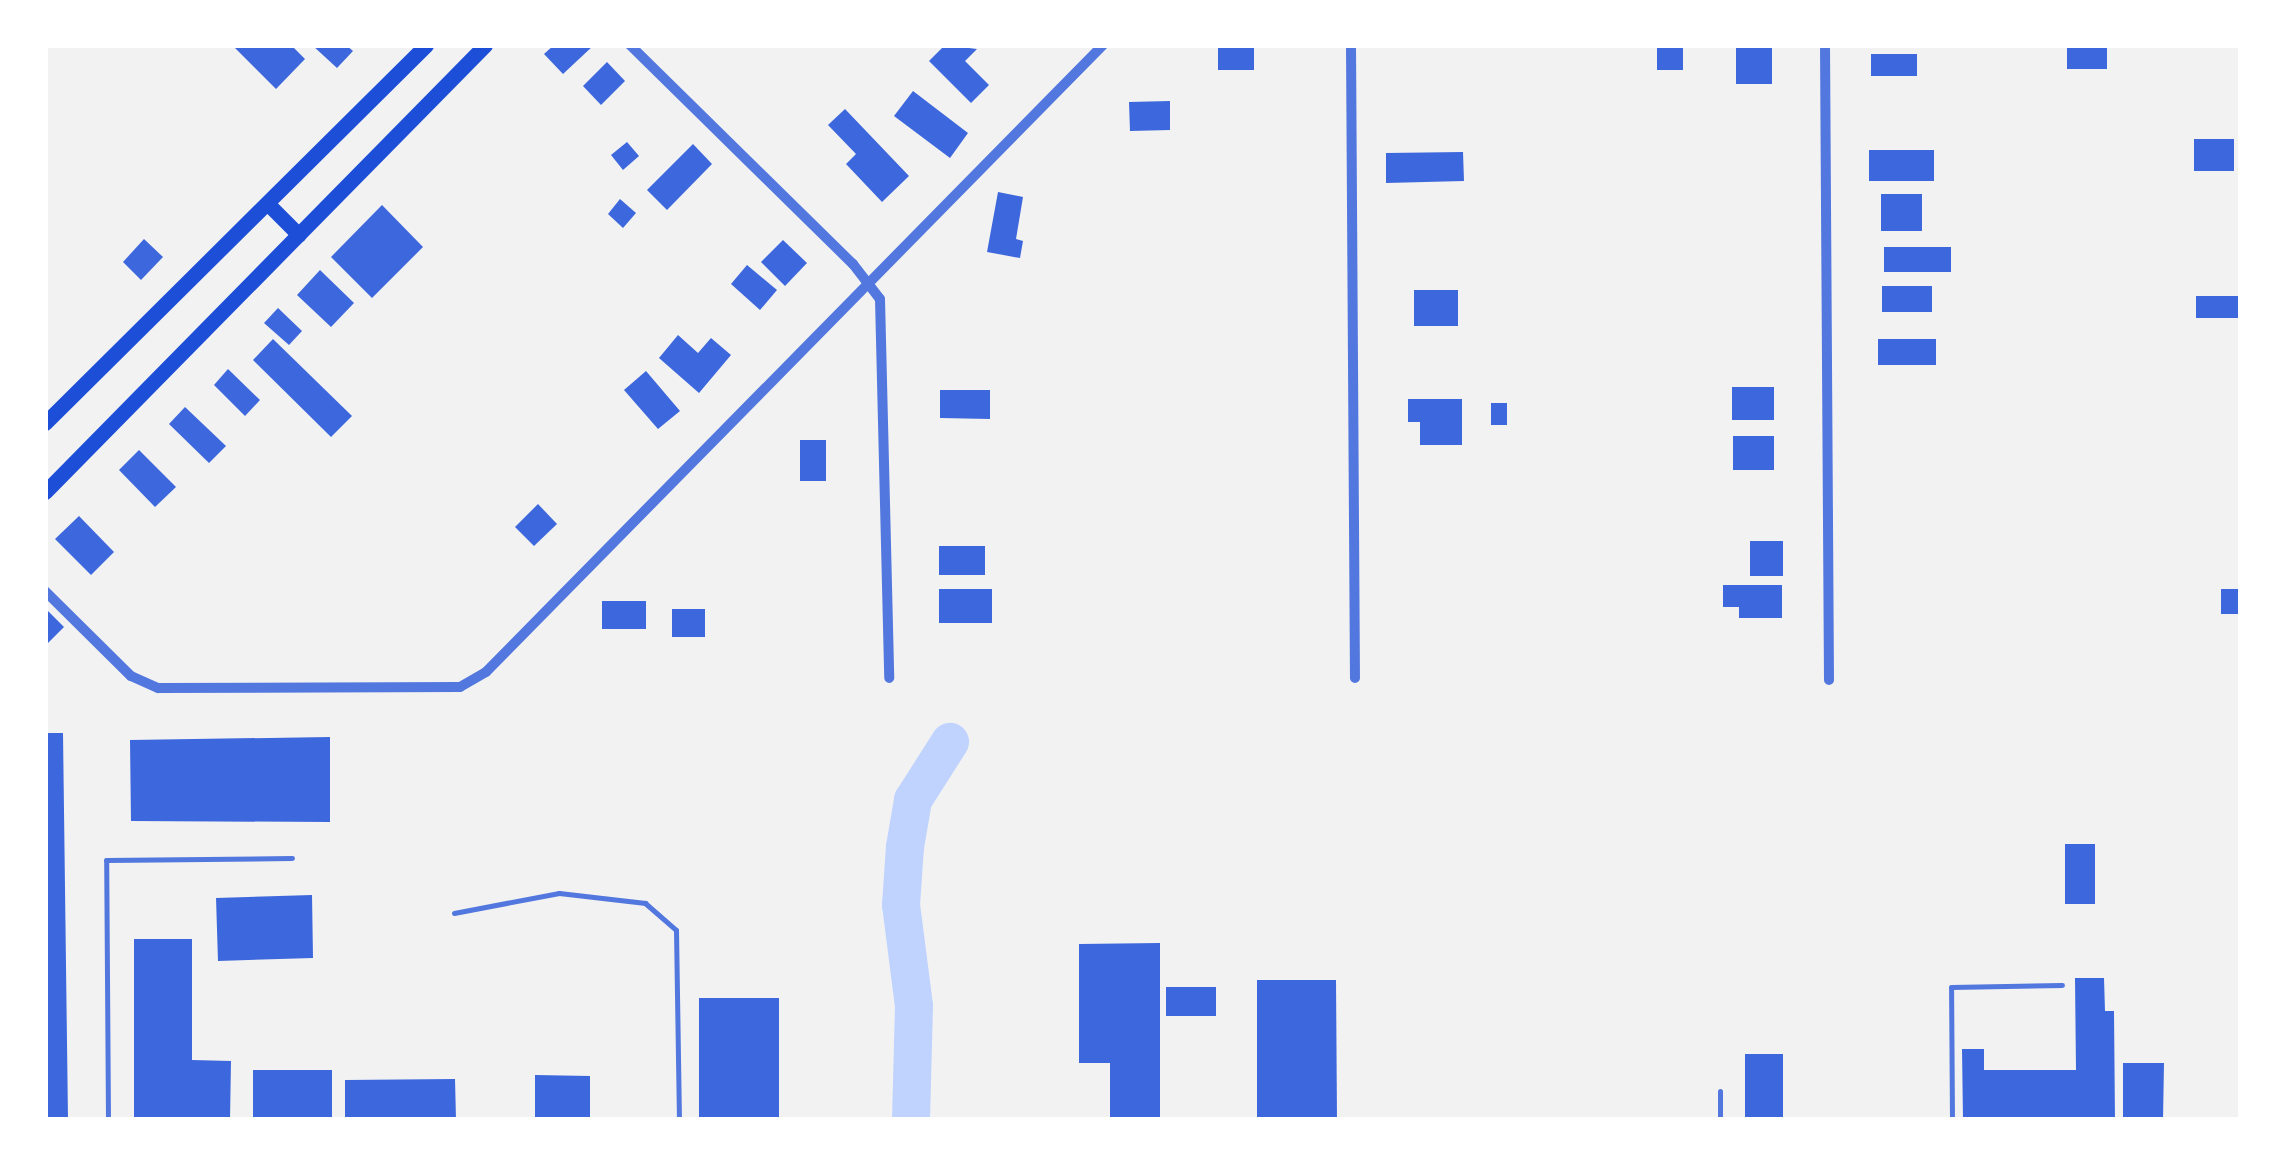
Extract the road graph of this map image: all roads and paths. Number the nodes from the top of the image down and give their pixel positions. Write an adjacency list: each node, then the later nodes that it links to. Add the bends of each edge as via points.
1 (485, 45): 8 (main road)
2 (630, 45): 9 (street)
3 (1104, 45): 9 (street)
4 (1351, 45): 14 (street)
5 (1824, 45): 15 (street)
6 (423, 46): 7 (main road)
7 (270, 205): 8 (main road); 10 (main road)
8 (300, 236): 11 (main road)
9 (868, 282): 12 (street, via 486,672 460,686 173,690 132,676); 13 (street, via 880,299 886,348)
10 (45, 423)
11 (45, 492)
12 (45, 591)
13 (889, 678)
14 (1356, 678)
15 (1829, 680)
16 (292, 858): 20 (lane, via 106,860)
17 (454, 913): 21 (lane, via 559,893 645,904 676,930)
18 (2062, 986): 23 (lane, via 1951,987)
19 (1720, 1091): 22 (lane)
20 (108, 1120)
21 (679, 1120)
22 (1720, 1120)
23 (1952, 1120)

